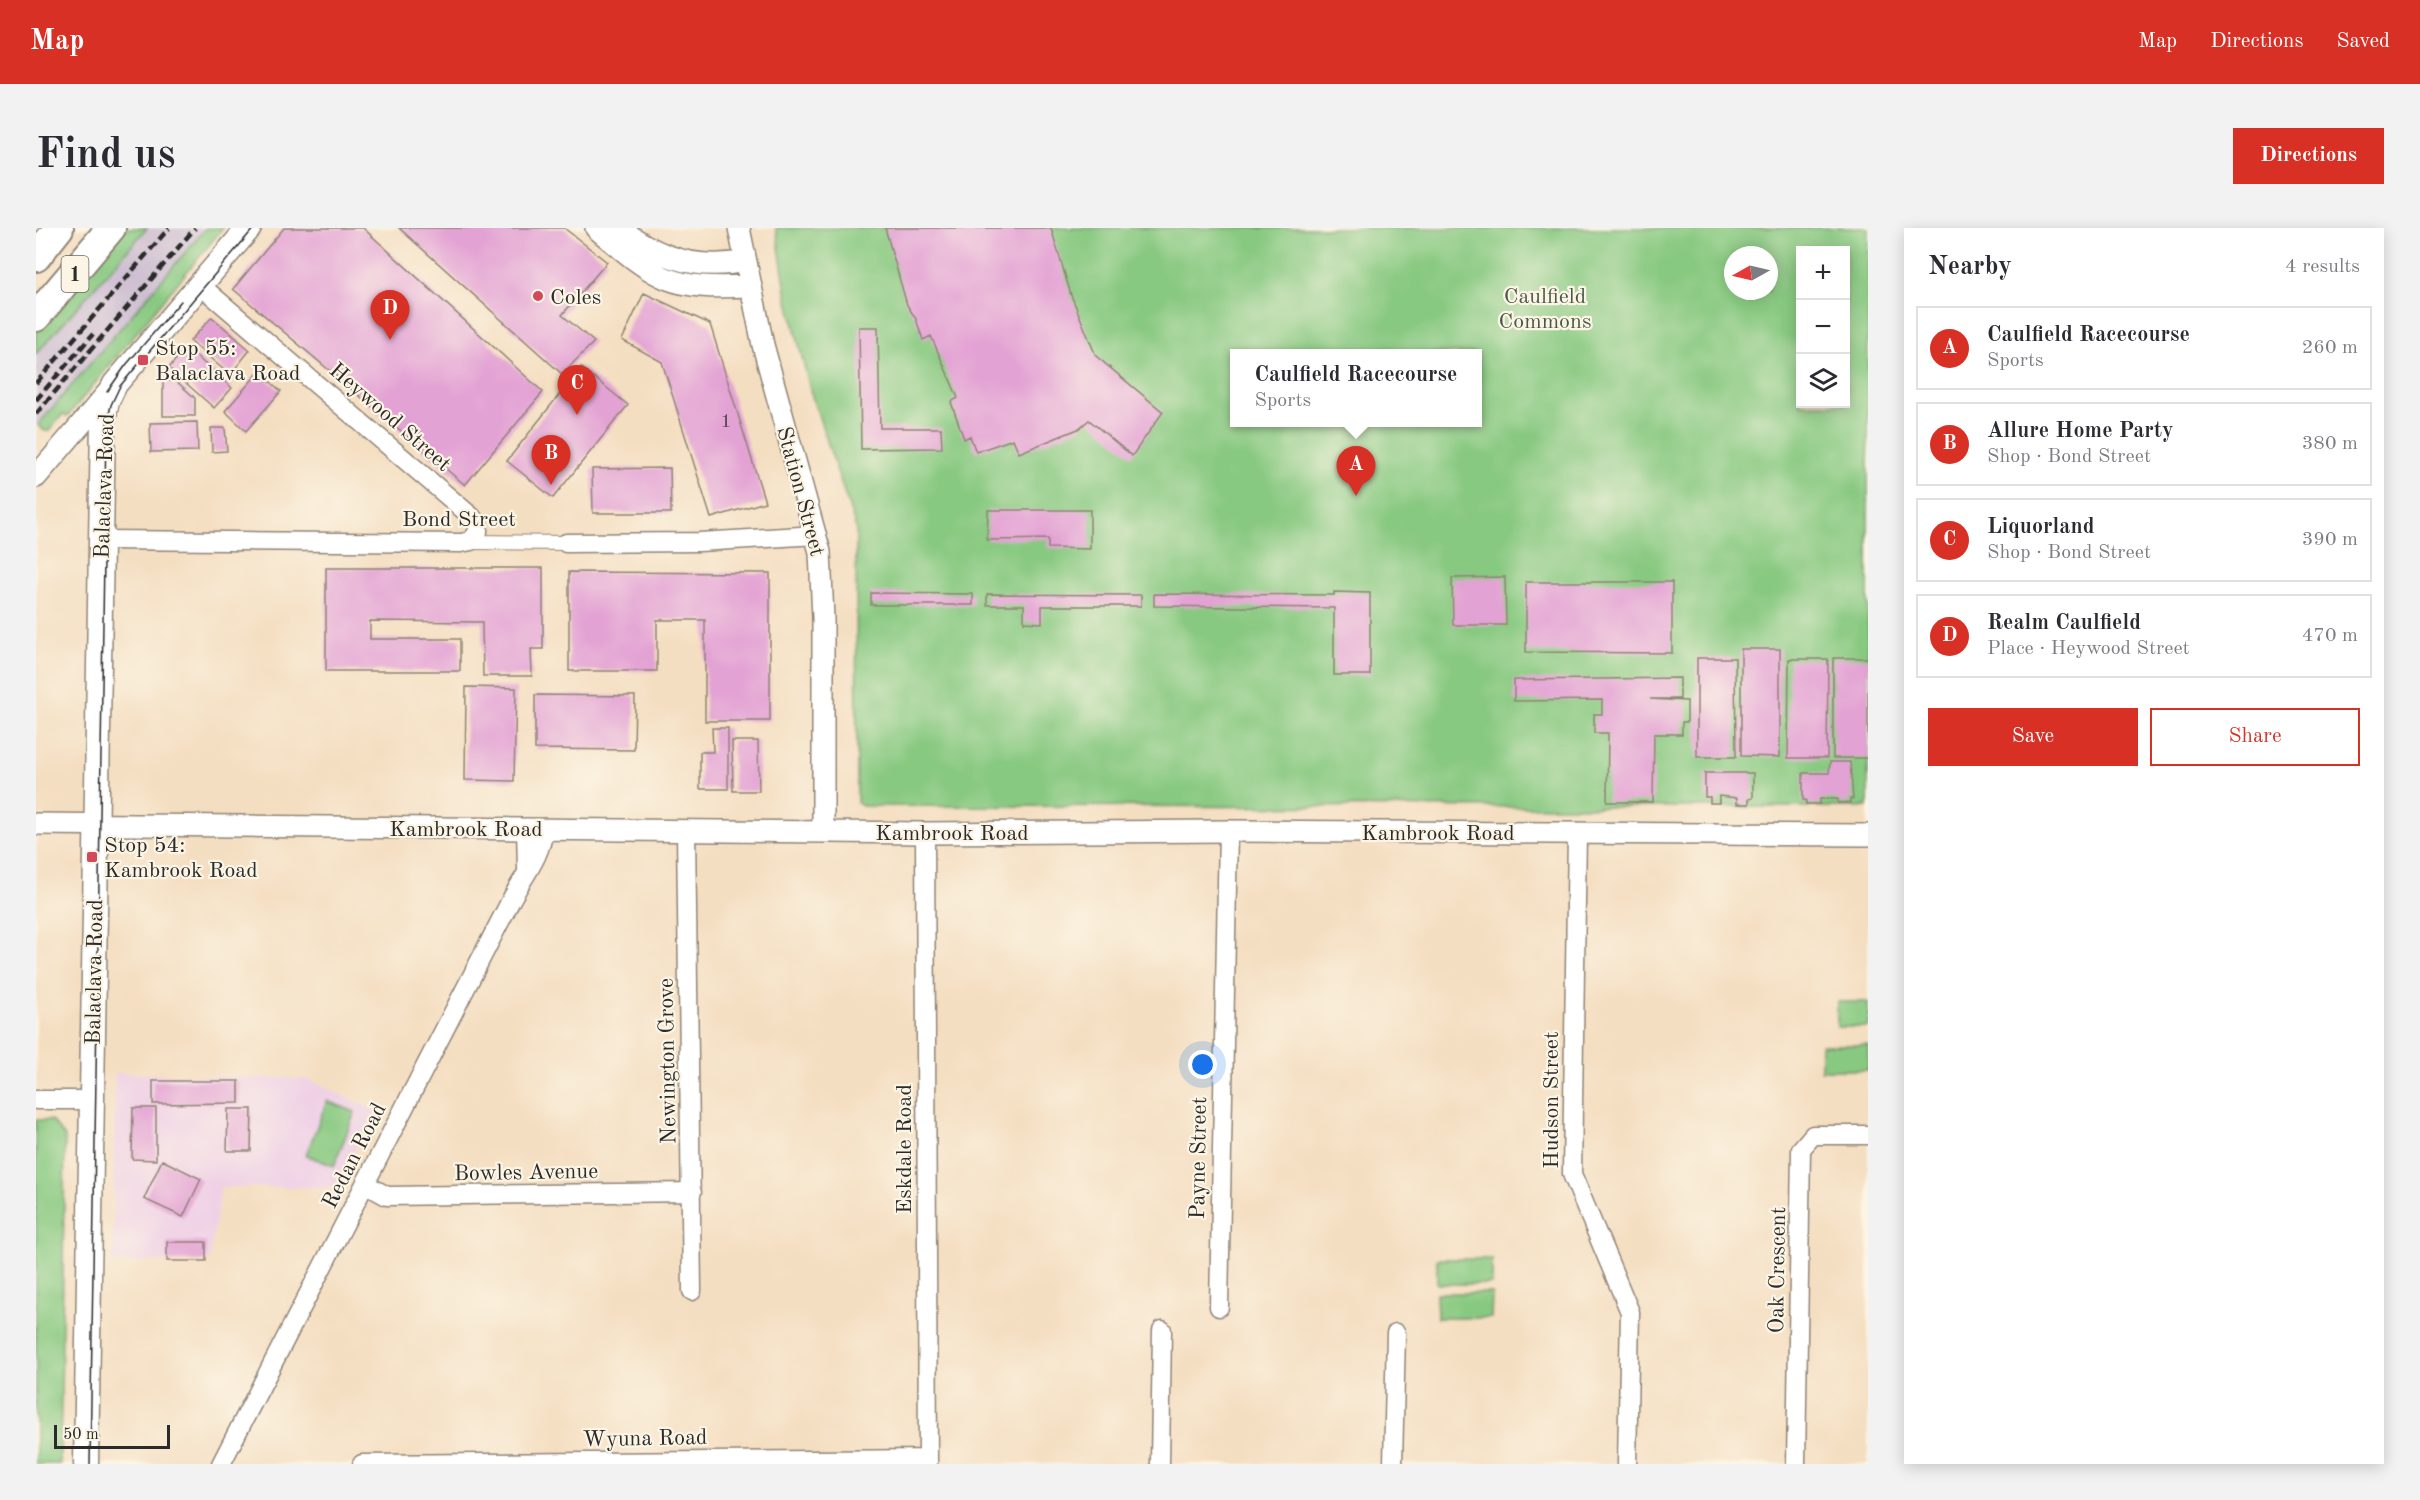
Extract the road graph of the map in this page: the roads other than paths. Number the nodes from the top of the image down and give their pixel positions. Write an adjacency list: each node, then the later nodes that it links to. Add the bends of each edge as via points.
1 (59, 228): 8 (highway, 1)
2 (75, 228): 7 (highway)
3 (249, 228): 10 (main road, Balaclava Road)
4 (596, 228): 11 (street, via 638,263 667,280 706,287)
5 (620, 228): 9 (street, via 655,252 687,263)
6 (739, 228): 9 (street, Station Street)
7 (104, 237): 12 (highway, 1)
8 (36, 257)
9 (745, 261): 11 (street, Station Street)
10 (200, 285): 13 (main road, Balaclava Road); 17 (street, Heywood Street, via 475,520 478,532)
11 (749, 286): 15 (street, Station Street)
12 (36, 317)
13 (121, 377): 14 (street); 16 (main road, Balaclava Road, via 111,393 103,420)
14 (36, 477)
15 (817, 535): 18 (street, Bond Street, via 699,543); 23 (street, Station Street, via 822,568)
16 (100, 540): 17 (street, Bond Street); 20 (main road, Balaclava Road)
17 (469, 542): 18 (street, Bond Street)
18 (566, 543)
19 (36, 824): 20 (street, Kambrook Road)
20 (95, 824): 21 (street, Kambrook Road); 29 (main road, Balaclava Road)
21 (535, 828): 22 (street, Kambrook Road); 31 (street, Redan Road, via 541,848 527,868)
22 (686, 830): 23 (street, Kambrook Road); 32 (street, Newington Grove)
23 (823, 831): 26 (street, Kambrook Road)
24 (1227, 831): 25 (street, Kambrook Road); 26 (street, Kambrook Road); 34 (street, Payne Street)
25 (1577, 832): 27 (street, Kambrook Road); 43 (street, Hudson Street, via 1572,1174 1630,1312)
26 (925, 833): 37 (street, Eskdale Road)
27 (1868, 835)
28 (36, 1100): 29 (street)
29 (92, 1100): 38 (main road, Balaclava Road)
30 (1868, 1135): 44 (street, Oak Crescent, via 1813,1135 1802,1149)
31 (365, 1184): 32 (street, Bowles Avenue, via 387,1196); 39 (street, Redan Road)
32 (692, 1192): 33 (street, Newington Grove)
33 (692, 1291)
34 (1219, 1307)
35 (1162, 1330): 41 (street)
36 (1396, 1333): 42 (street)
37 (928, 1461): 40 (street, Wyuna Road)
38 (86, 1464)
39 (221, 1464)
40 (362, 1464)
41 (1160, 1464)
42 (1394, 1464)
43 (1627, 1464)
44 (1796, 1464)

